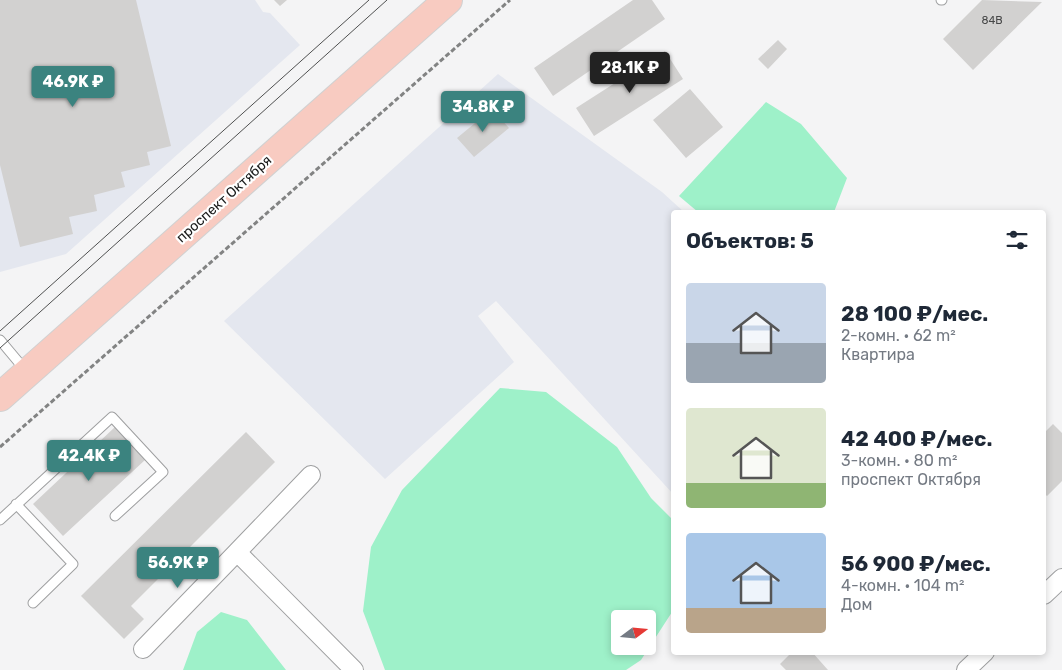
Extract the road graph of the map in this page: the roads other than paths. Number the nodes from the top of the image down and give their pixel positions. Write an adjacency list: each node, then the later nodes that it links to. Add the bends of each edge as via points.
1 (448, 0): 3 (main road, проспект Октября)
2 (0, 340): 3 (lane)
3 (28, 374): 4 (main road, проспект Октября)
4 (0, 397)
5 (311, 475): 9 (street)
6 (16, 504): 7 (lane, via 112,416 163,472); 8 (lane); 12 (lane, via 73,564)
7 (115, 516)
8 (0, 520)
9 (237, 552): 13 (street); 15 (street)
10 (1062, 578): 11 (street)
11 (1046, 593)
12 (33, 603)
13 (142, 649)
14 (982, 655): 16 (street)
15 (354, 670)
16 (966, 670)

